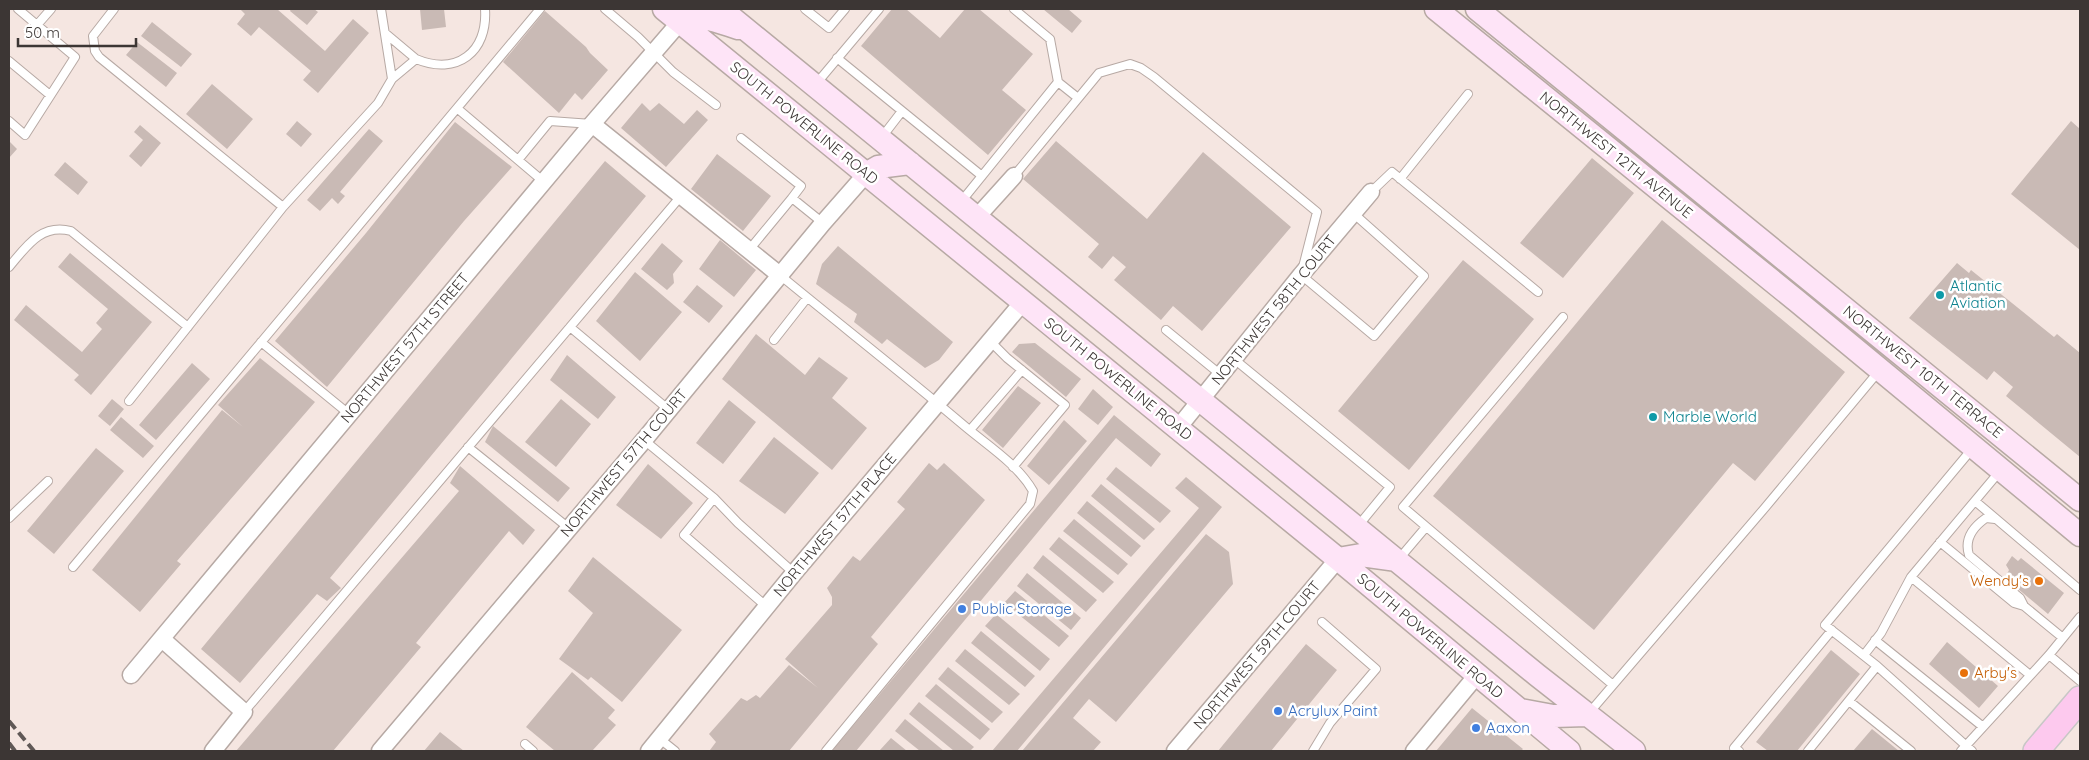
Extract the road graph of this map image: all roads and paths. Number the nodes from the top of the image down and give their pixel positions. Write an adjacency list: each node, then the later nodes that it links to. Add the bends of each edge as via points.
1 (18, 9): 16 (lane)
2 (51, 9): 16 (lane)
3 (114, 9): 47 (lane, via 93,36 99,57)
4 (382, 9): 18 (lane)
5 (485, 9): 21 (lane, via 483,36 470,54 450,64 427,64)
6 (540, 9): 30 (lane)
7 (604, 9): 19 (lane)
8 (721, 9): 17 (main road)
9 (805, 9): 10 (lane, via 829,28)
10 (845, 9)
11 (879, 9): 20 (lane)
12 (1014, 9): 24 (lane, via 1050,39)
13 (1436, 9): 58 (main road, NORTHWEST 12TH AVENUE)
14 (1477, 9): 51 (main road, NORTHWEST 12TH AVENUE)
15 (672, 15): 17 (main road, via 700,18); 19 (street, NORTHWEST 57TH STREET); 38 (main road, SOUTH POWERLINE ROAD)
16 (38, 25): 27 (lane, via 75,57)
17 (748, 31): 25 (main road)
18 (385, 34): 21 (lane); 23 (lane)
19 (654, 53): 29 (lane, via 672,72); 33 (street, NORTHWEST 57TH STREET)
20 (837, 58): 25 (lane); 31 (lane)
21 (416, 59): 23 (lane)
22 (9, 61): 27 (lane)
23 (392, 79): 47 (lane, via 378,103)
24 (1058, 82): 28 (lane); 39 (lane)
25 (814, 85): 35 (main road)
26 (1468, 94): 41 (lane)
27 (50, 95): 32 (lane, via 25,135)
28 (1078, 98): 40 (lane); 54 (lane, via 1099,73 1130,64 1154,77 1317,212)
29 (716, 105)
30 (458, 109): 36 (lane); 67 (lane)
31 (902, 111): 35 (lane); 39 (lane)
32 (9, 121)
33 (592, 124): 36 (lane, via 550,121); 42 (street, NORTHWEST 57TH STREET); 44 (street)
34 (741, 138): 45 (lane, via 801,186)
35 (880, 139): 37 (main road)
36 (518, 160): 42 (lane)
37 (910, 163): 38 (main road, via 878,167); 46 (main road)
38 (866, 174): 50 (street, NORTHWEST 57TH COURT); 59 (main road, SOUTH POWERLINE ROAD)
39 (982, 176): 46 (lane)
40 (1014, 176): 49 (street)
41 (1400, 179): 43 (lane, via 1392,172); 56 (lane)
42 (544, 182): 77 (street, NORTHWEST 57TH STREET)
43 (1371, 192): 48 (street, NORTHWEST 58TH COURT)
44 (681, 196): 52 (street); 62 (lane)
45 (792, 198): 50 (lane); 52 (lane)
46 (960, 203): 49 (main road)
47 (283, 206): 61 (lane)
48 (1353, 214): 54 (street, NORTHWEST 58TH COURT); 54 (lane, via 1424,276 1374,336)
49 (977, 217): 73 (main road)
50 (823, 223): 55 (street, NORTHWEST 57TH COURT)
51 (1767, 243): 64 (main road, NORTHWEST 10TH TERRACE)
52 (749, 250): 55 (street)
53 (9, 268): 61 (lane, via 31,241 44,232 61,228 71,231)
54 (1300, 275): 69 (street, NORTHWEST 58TH COURT)
55 (781, 276): 57 (lane); 76 (street, NORTHWEST 57TH COURT)
56 (1538, 292)
57 (807, 298): 65 (lane); 75 (lane)
58 (1796, 300): 68 (main road, NORTHWEST 10TH TERRACE)
59 (1023, 302): 66 (street, NORTHWEST 57TH PLACE); 78 (main road, SOUTH POWERLINE ROAD)
60 (1563, 317): 92 (lane, via 1403,507)
61 (188, 326): 74 (lane)
62 (570, 327): 76 (lane); 81 (lane)
63 (1166, 330): 72 (lane)
64 (1879, 335): 68 (main road); 87 (main road, NORTHWEST 10TH TERRACE)
65 (774, 340)
66 (990, 341): 70 (lane); 75 (street, NORTHWEST 57TH PLACE)
67 (261, 342): 77 (lane); 99 (lane)
68 (1863, 356): 71 (main road, NORTHWEST 10TH TERRACE)
69 (1234, 359): 72 (street, NORTHWEST 58TH COURT); 93 (lane, via 1390,487)
70 (1022, 370): 79 (lane); 83 (lane, via 1065,405)
71 (1880, 370): 82 (main road, NORTHWEST 10TH TERRACE); 118 (lane)
72 (1221, 375): 73 (street, NORTHWEST 58TH COURT)
73 (1201, 400): 78 (street, NORTHWEST 58TH COURT); 89 (main road)
74 (130, 401)
75 (937, 403): 79 (lane); 100 (street, NORTHWEST 57TH PLACE)
76 (670, 410): 80 (street, NORTHWEST 57TH COURT)
77 (350, 414): 108 (street, NORTHWEST 57TH STREET)
78 (1178, 428): 98 (main road, SOUTH POWERLINE ROAD)
79 (970, 430): 83 (lane)
80 (644, 440): 86 (lane); 94 (street, NORTHWEST 57TH COURT)
81 (468, 447): 94 (lane); 122 (lane)
82 (1973, 447): 84 (main road, NORTHWEST 10TH TERRACE); 107 (lane, via 1825,625)
83 (1013, 467): 134 (lane, via 1033,491 1030,504)
84 (2001, 470): 88 (lane); 95 (main road, NORTHWEST 10TH TERRACE)
85 (48, 481): 90 (lane)
86 (714, 498): 100 (lane); 104 (lane, via 684,535)
87 (2080, 500)
88 (1975, 501): 91 (lane); 96 (lane)
89 (1333, 508): 93 (main road); 98 (main road, via 1342,540)
90 (9, 518)
91 (1996, 519): 102 (lane); 103 (lane, via 1986,518 1980,522 1968,537 1966,546 1972,559 2020,598)
92 (1426, 527): 97 (lane); 118 (lane)
93 (1357, 528): 97 (main road)
94 (570, 529): 130 (street, NORTHWEST 57TH COURT)
95 (2080, 535)
96 (1940, 542): 101 (lane); 103 (lane, via 2014,603)
97 (1392, 556): 98 (main road, via 1361,555); 123 (main road)
98 (1338, 559): 115 (main road, SOUTH POWERLINE ROAD); 135 (street, NORTHWEST 59TH COURT)
99 (73, 568)
100 (794, 573): 104 (street, NORTHWEST 57TH PLACE)
101 (1911, 577): 110 (lane); 116 (lane)
102 (2080, 590)
103 (2024, 606): 109 (lane)
104 (766, 607): 125 (street, NORTHWEST 57TH PLACE)
105 (2080, 617): 109 (lane)
106 (1322, 622): 136 (lane, via 1376,669 1330,723)
107 (1832, 630): 111 (lane); 128 (lane)
108 (162, 638): 114 (street, NORTHWEST 57TH STREET); 122 (street)
109 (2063, 638): 112 (lane)
110 (1875, 640): 111 (lane); 124 (lane)
111 (1864, 655): 113 (lane)
112 (2049, 655): 116 (lane); 117 (lane)
113 (1877, 666): 120 (lane); 127 (lane)
114 (131, 675)
115 (1476, 675): 121 (main road, SOUTH POWERLINE ROAD); 137 (street)
116 (2030, 675): 124 (lane)
117 (2080, 681)
118 (1613, 685): 123 (lane)
119 (2080, 699): 142 (main road)
120 (1849, 701): 140 (lane); 141 (lane)
121 (1519, 710): 123 (main road, via 1553,716); 138 (main road, SOUTH POWERLINE ROAD)
122 (244, 712): 129 (street)
123 (1587, 715): 139 (main road)
124 (1982, 726): 127 (lane)
125 (660, 739): 132 (street, NORTHWEST 57TH PLACE); 133 (lane)
126 (525, 744): 131 (lane)
127 (1967, 749)
128 (1735, 750)
129 (213, 751)
130 (380, 751)
131 (533, 751)
132 (649, 751)
133 (675, 751)
134 (826, 751)
135 (1175, 751)
136 (1314, 751)
137 (1414, 751)
138 (1570, 751)
139 (1634, 751)
140 (1808, 751)
141 (1911, 751)
142 (2036, 751)

